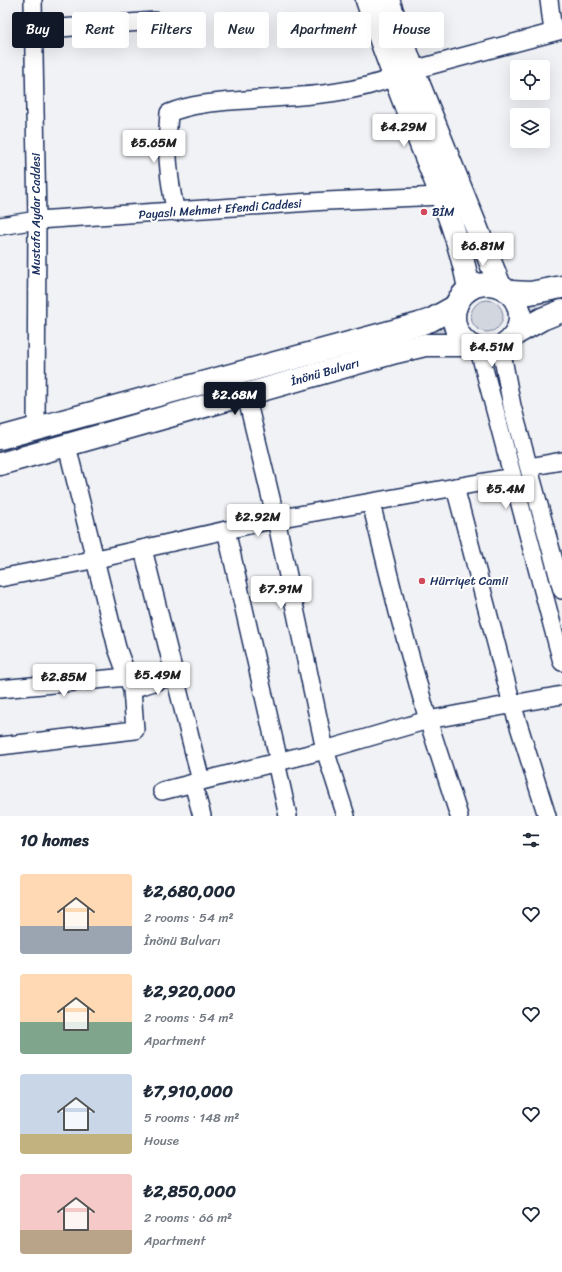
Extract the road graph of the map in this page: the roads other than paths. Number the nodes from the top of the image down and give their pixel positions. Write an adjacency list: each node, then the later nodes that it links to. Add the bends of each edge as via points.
1 (33, 0): 5 (street, Mustafa Aydar Caddesi)
2 (367, 0): 10 (main road)
3 (388, 0): 10 (main road)
4 (549, 0): 8 (street)
5 (33, 12)
6 (137, 22): 7 (street)
7 (64, 28)
8 (558, 31): 10 (street)
9 (33, 48): 13 (street, Mustafa Aydar Caddesi)
10 (403, 73): 11 (main road); 12 (street, via 379,83 324,93 216,102 181,108 169,113 167,133 170,189); 17 (main road)
11 (441, 196): 12 (street, Payaslı Mehmet Efendi Caddesi); 16 (main road, via 460,248)
12 (176, 212): 13 (street, Payaslı Mehmet Efendi Caddesi)
13 (37, 220): 14 (street, Payaslı Mehmet Efendi Caddesi); 24 (street, Mustafa Aydar Caddesi)
14 (0, 226)
15 (562, 287): 17 (main road, via 530,293)
16 (469, 289): 17 (main road, via 479,284 490,284); 18 (main road, via 461,296)
17 (505, 289): 20 (main road, via 516,300 520,311)
18 (456, 306): 21 (main road, via 456,328 461,339); 24 (main road, via 419,324)
19 (562, 311): 20 (main road)
20 (517, 332): 22 (main road)
21 (474, 347): 22 (main road, via 490,351); 23 (main road, İnönü Bulvarı, via 425,345); 30 (street)
22 (501, 348): 29 (street, via 507,388)
23 (246, 395): 26 (main road, İnönü Bulvarı); 33 (street)
24 (36, 429): 25 (main road)
25 (0, 438)
26 (67, 446): 28 (main road, İnönü Bulvarı); 36 (street)
27 (562, 461): 29 (street)
28 (0, 464)
29 (529, 467): 38 (street)
30 (512, 477): 31 (street); 39 (street)
31 (455, 487): 32 (street); 44 (street)
32 (371, 503): 33 (street); 45 (street)
33 (276, 519): 34 (street); 47 (street)
34 (226, 530): 35 (street); 48 (street)
35 (143, 549): 36 (street); 40 (street)
36 (97, 560): 37 (street); 41 (street, via 117,648)
37 (0, 578)
38 (562, 590)
39 (562, 662)
40 (175, 675): 41 (street); 49 (street)
41 (129, 683): 42 (street); 46 (street, via 135,730)
42 (0, 689)
43 (562, 694): 44 (street)
44 (512, 704): 45 (street); 55 (street)
45 (428, 720): 47 (street); 54 (street)
46 (0, 746)
47 (325, 750): 48 (street); 53 (street)
48 (278, 762): 49 (street); 52 (street)
49 (197, 782): 50 (street); 51 (street)
50 (162, 791)
51 (202, 816)
52 (288, 816)
53 (346, 816)
54 (459, 816)
55 (547, 816)

